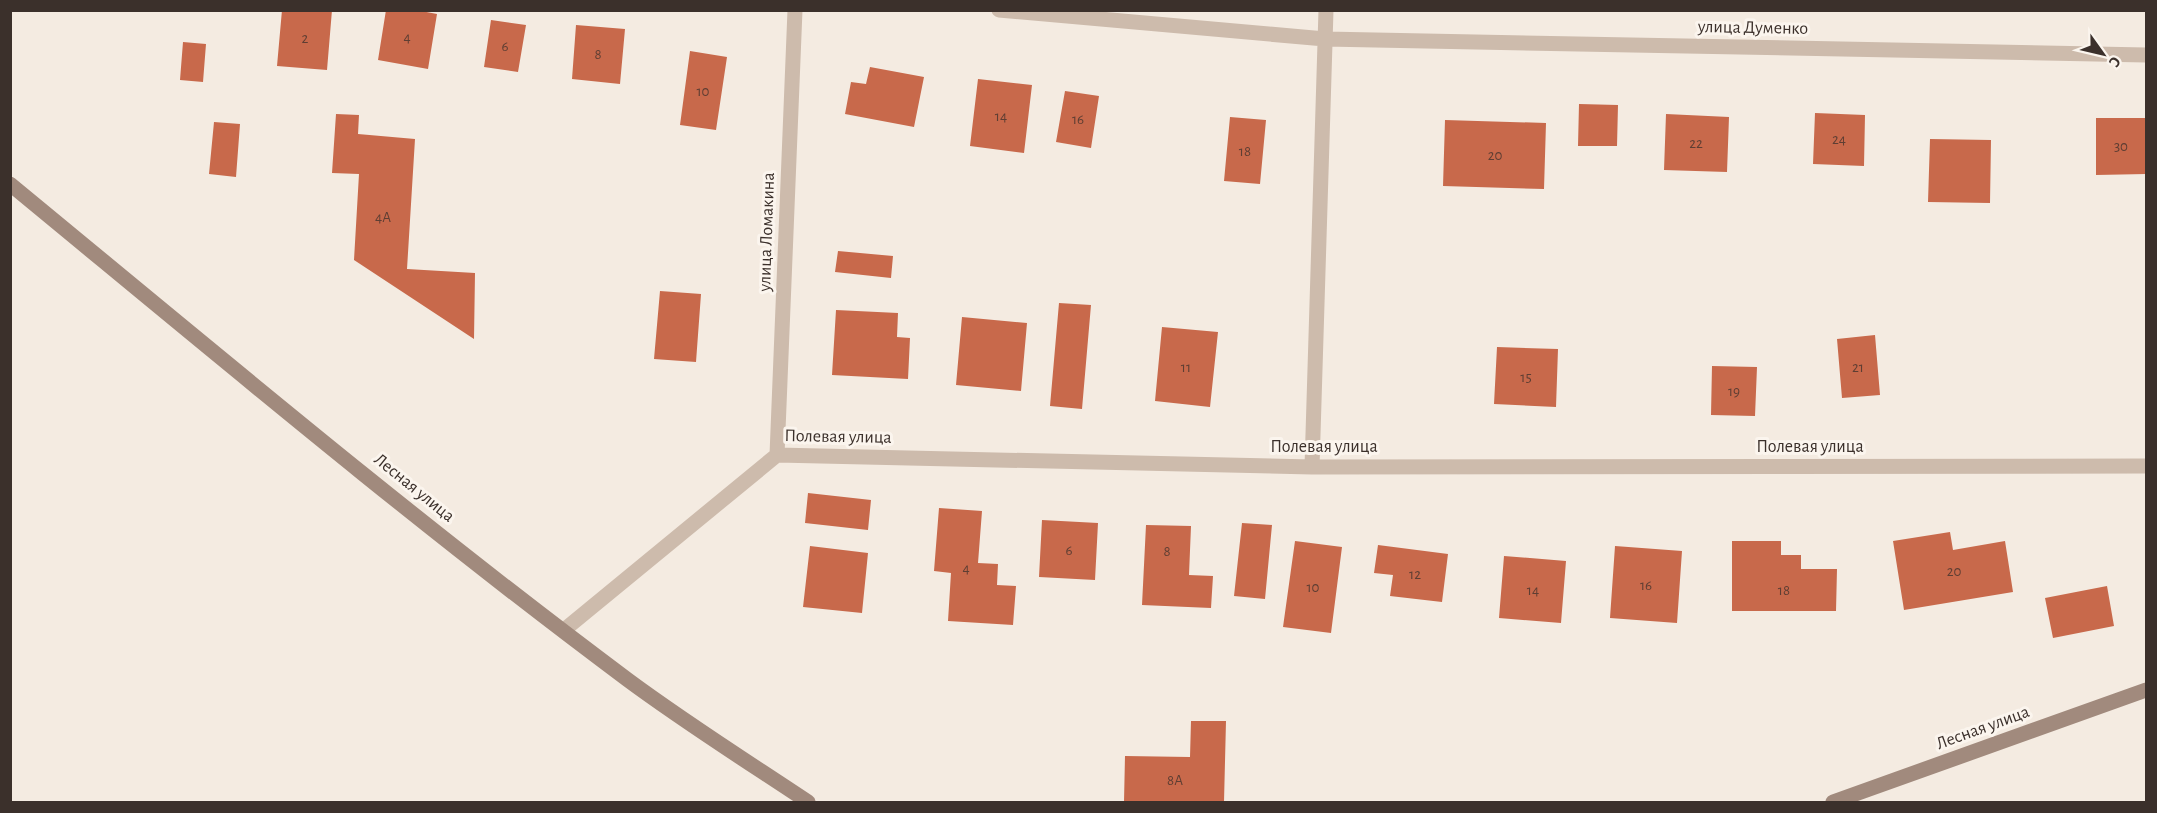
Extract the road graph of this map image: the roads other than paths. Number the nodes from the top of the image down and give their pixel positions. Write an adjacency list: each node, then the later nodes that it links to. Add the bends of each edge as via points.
1 (795, 10): 7 (street, улица Ломакина)
2 (999, 10): 4 (street, улица Думенко)
3 (1326, 10): 4 (street)
4 (1325, 39): 5 (street, улица Думенко); 9 (street)
5 (2146, 55)
6 (10, 184): 10 (street, Лесная улица, via 281,407)
7 (777, 455): 9 (street, Полевая улица); 10 (street, Полевая улица)
8 (2146, 466): 9 (street, Полевая улица)
9 (1312, 467)
10 (564, 630): 12 (street, Лесная улица, via 629,681)
11 (2146, 690): 13 (street, Лесная улица)
12 (808, 802)
13 (1833, 802)

